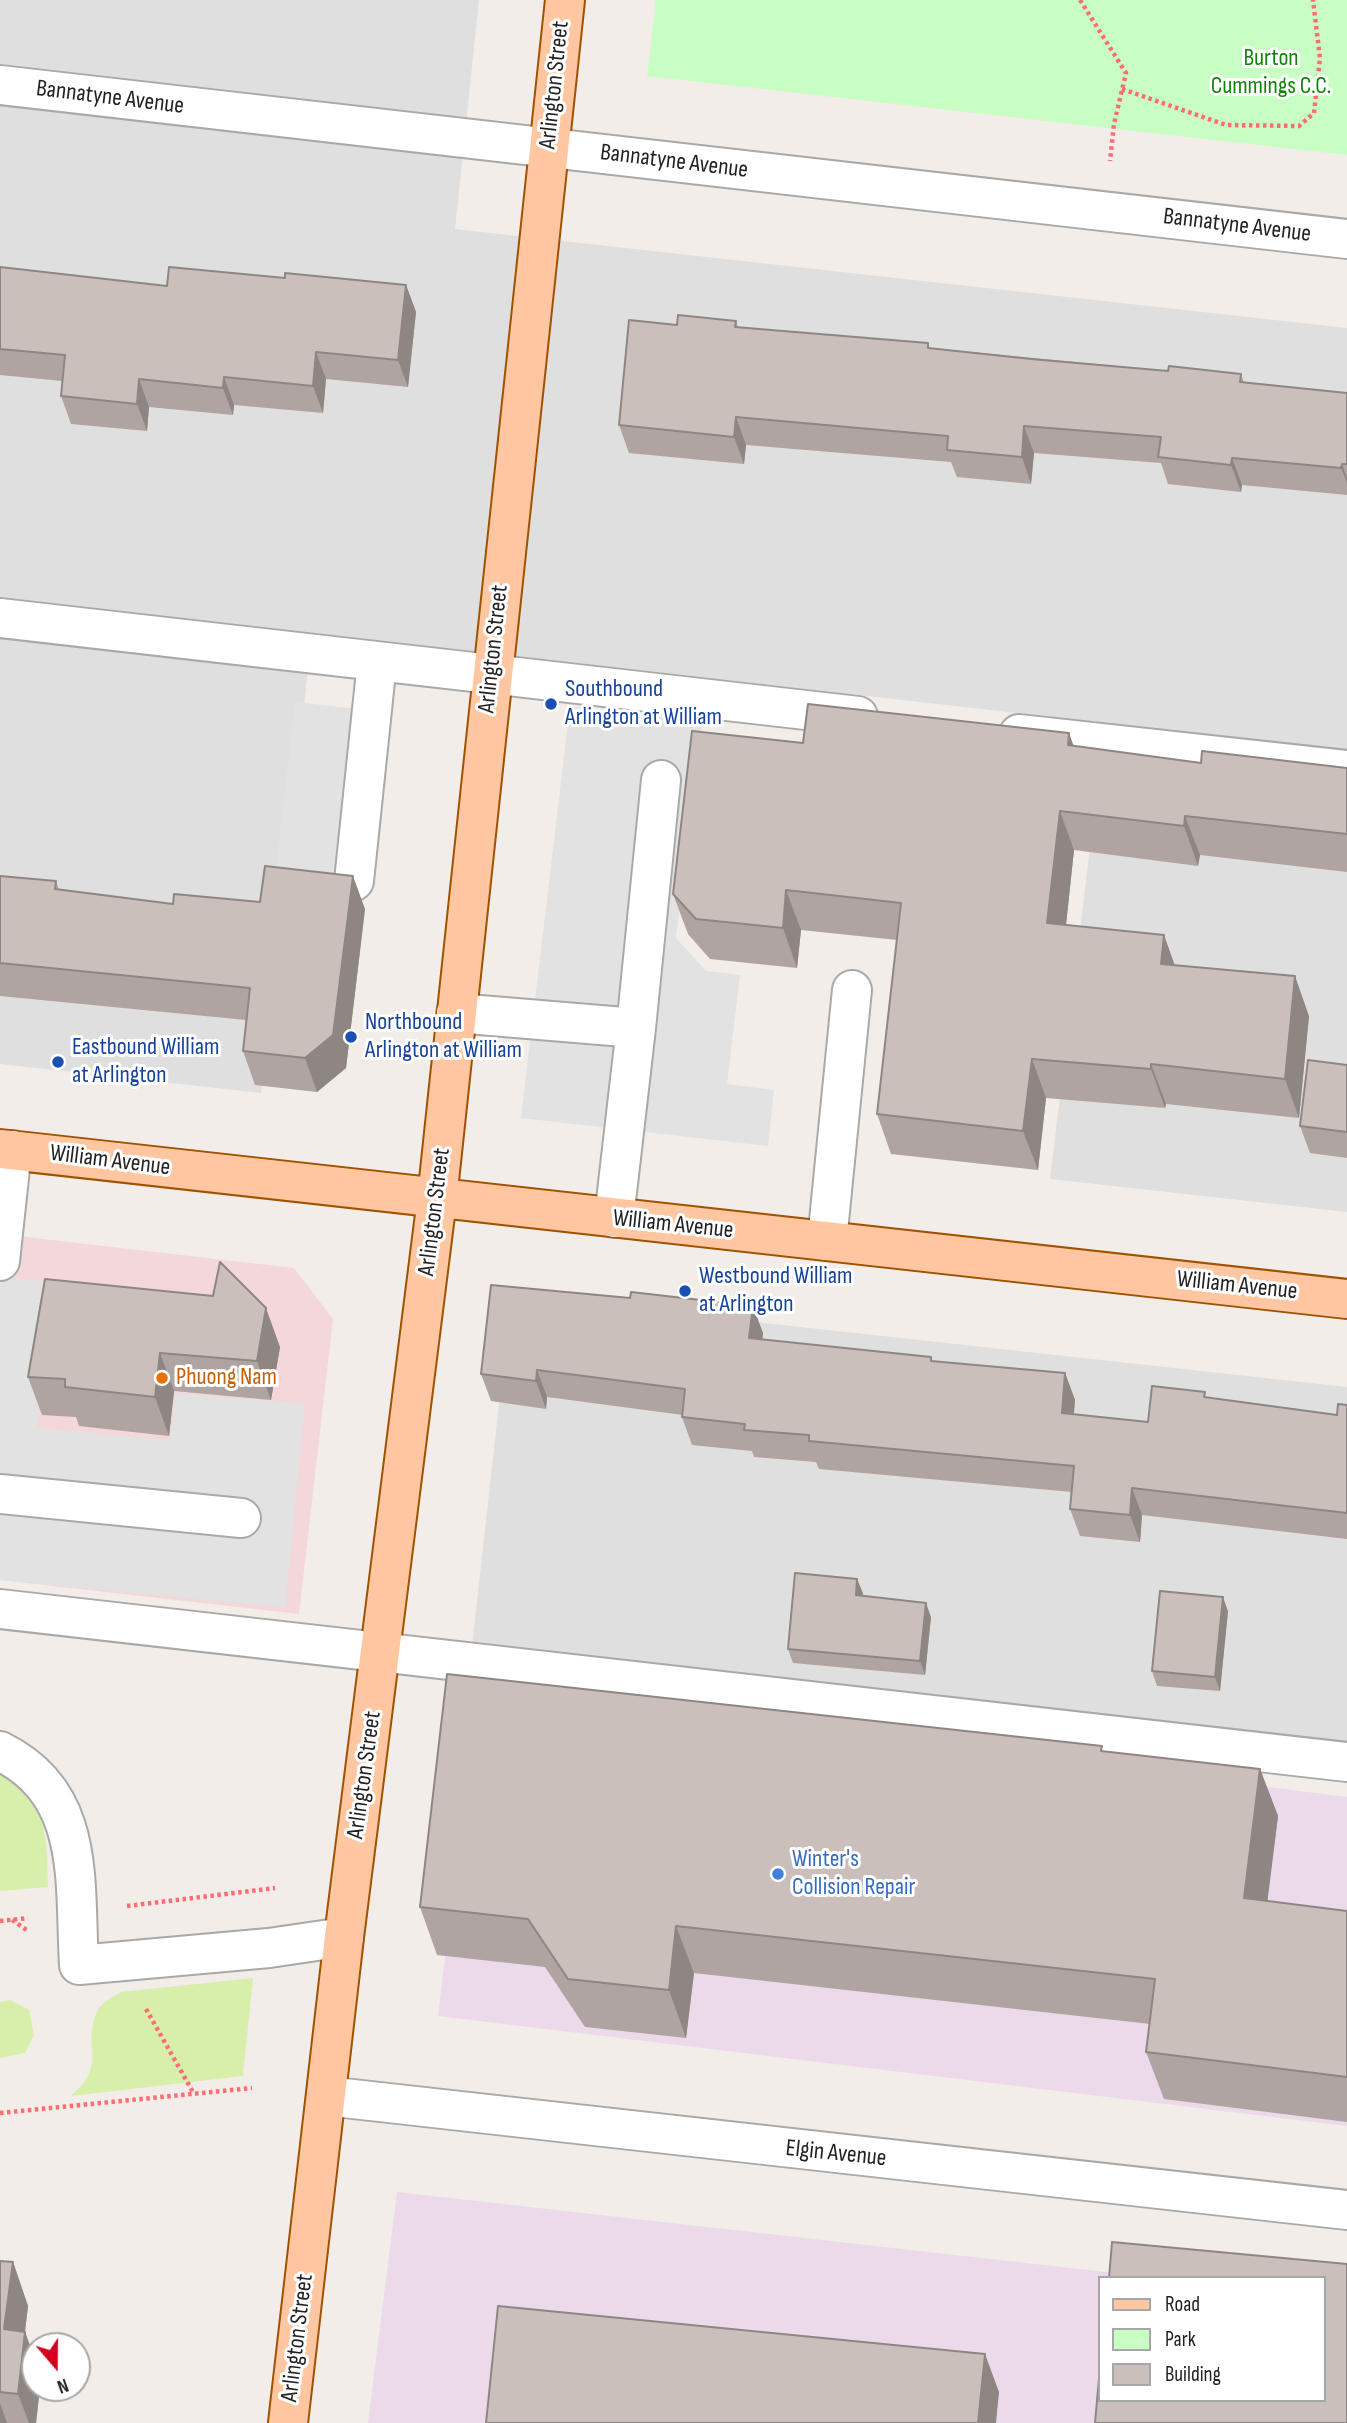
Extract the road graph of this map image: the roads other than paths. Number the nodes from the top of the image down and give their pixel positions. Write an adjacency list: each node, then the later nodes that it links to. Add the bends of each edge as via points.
1 (565, 0): 3 (main road, Arlington Street)
2 (0, 85): 3 (street, Bannatyne Avenue)
3 (548, 147): 4 (street, Bannatyne Avenue); 7 (main road, Arlington Street)
4 (1347, 239)
5 (0, 618): 6 (street)
6 (377, 663): 7 (street); 12 (street)
7 (491, 676): 8 (street); 14 (main road, Arlington Street)
8 (890, 720)
9 (987, 730): 10 (street)
10 (1347, 769)
11 (661, 780): 15 (street)
12 (354, 881)
13 (852, 990): 19 (street)
14 (456, 1013): 15 (street); 17 (main road, Arlington Street)
15 (636, 1028): 18 (street)
16 (6, 1149): 17 (main road, William Avenue); 20 (street)
17 (437, 1199): 18 (main road, William Avenue); 25 (main road, Arlington Street)
18 (614, 1218): 19 (main road, William Avenue)
19 (827, 1241): 21 (main road, William Avenue)
20 (0, 1261)
21 (1347, 1298)
22 (0, 1494): 23 (street)
23 (241, 1517)
24 (0, 1609): 25 (street)
25 (382, 1652): 27 (street); 28 (main road, Arlington Street)
26 (0, 1751): 28 (street, via 26,1764 52,1793 69,1829 79,1965)
27 (1347, 1762)
28 (344, 1937): 29 (main road, Arlington Street)
29 (326, 2096): 30 (street, Elgin Avenue); 31 (main road, Arlington Street)
30 (1347, 2210)
31 (288, 2423)

